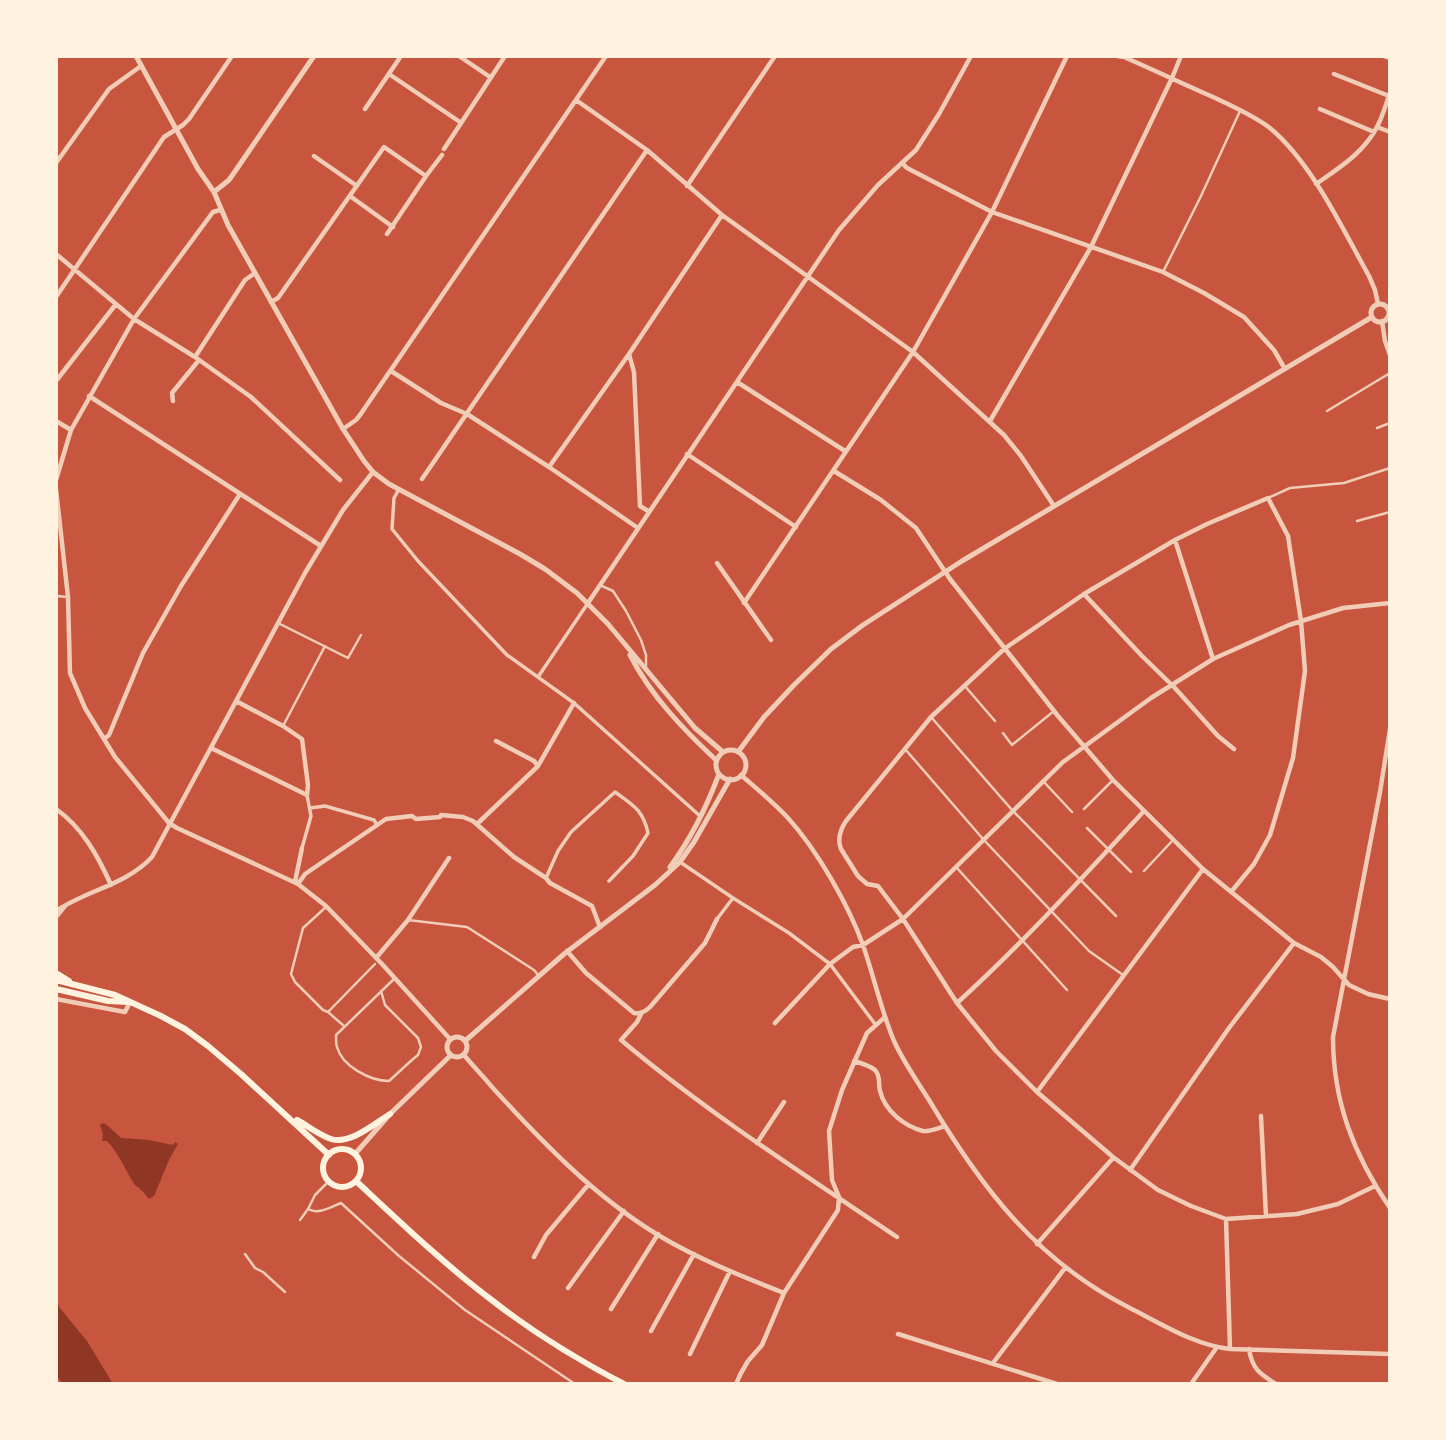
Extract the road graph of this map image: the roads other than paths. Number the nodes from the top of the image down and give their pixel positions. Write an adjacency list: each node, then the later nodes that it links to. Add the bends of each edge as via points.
1 (232, 56): 26 (street, via 189,119)
2 (314, 56): 39 (street, via 229,180)
3 (401, 56): 16 (street)
4 (459, 56): 18 (street)
5 (505, 56): 18 (street)
6 (606, 56): 21 (street)
7 (775, 56): 38 (street)
8 (971, 56): 34 (street, via 928,132)
9 (1066, 56): 42 (street)
10 (1117, 56): 19 (street)
11 (1181, 56): 19 (street)
12 (1384, 56): 14 (street)
13 (137, 57): 15 (street)
14 (1390, 58)
15 (141, 66): 26 (street); 33 (street, via 109,89)
16 (389, 74): 22 (street); 25 (street)
17 (1334, 74): 20 (street)
18 (490, 77): 25 (street)
19 (1172, 78): 24 (street); 46 (street)
20 (1390, 95): 27 (street)
21 (576, 100): 30 (street); 65 (street)
22 (365, 109)
23 (1320, 109): 27 (street)
24 (1241, 110): 36 (street, via 1269,128); 49 (lane)
25 (460, 122): 29 (street)
26 (177, 129): 39 (street); 48 (street, via 164,137)
27 (1375, 129): 28 (street); 36 (street, via 1342,167)
28 (1390, 132)
29 (444, 149)
30 (647, 150): 38 (street); 72 (street)
31 (442, 155): 35 (street)
32 (314, 156): 37 (street)
33 (56, 163)
34 (902, 163): 42 (street); 51 (street, via 849,217)
35 (426, 176): 37 (street, via 384,147); 44 (street)
36 (1316, 184): 55 (street, via 1369,276)
37 (357, 186): 40 (street)
38 (687, 186): 43 (street)
39 (214, 192): 41 (street)
40 (350, 196): 44 (street); 53 (street)
41 (220, 209): 50 (street); 58 (street, via 213,212)
42 (992, 212): 46 (street); 60 (street)
43 (722, 215): 51 (street); 61 (street)
44 (393, 227): 45 (street)
45 (387, 234)
46 (1091, 247): 49 (street); 74 (street)
47 (56, 254): 48 (street)
48 (74, 270): 52 (street); 54 (street)
49 (1163, 272): 64 (street, via 1244,317)
50 (255, 273): 53 (street); 63 (street, via 245,280)
51 (807, 275): 60 (street); 68 (street)
52 (56, 297)
53 (271, 302): 76 (street)
54 (116, 304): 58 (street); 67 (street)
55 (1378, 304): 56 (street); 57 (street)
56 (1389, 308): 59 (street)
57 (1372, 317): 59 (street); 64 (street)
58 (134, 319): 63 (street); 69 (street)
59 (1382, 321): 62 (street)
60 (913, 352): 74 (street); 79 (street)
61 (629, 354): 81 (street); 93 (street, via 634,372 640,506)
62 (1390, 355)
63 (197, 359): 70 (street, via 172,393); 87 (street, via 251,397)
64 (1285, 369): 92 (street)
65 (391, 371): 72 (street); 76 (street, via 360,415)
66 (1390, 373): 71 (lane)
67 (56, 381)
68 (737, 382): 79 (street); 80 (street)
69 (89, 396): 78 (street); 90 (street)
70 (173, 401)
71 (1326, 411)
72 (467, 414): 81 (street); 85 (street)
73 (56, 421): 78 (street)
74 (989, 421): 92 (street, via 1021,456)
75 (1390, 423): 77 (lane)
76 (343, 429): 84 (street)
77 (1377, 429)
78 (71, 430): 86 (street)
79 (845, 451): 83 (street)
80 (687, 454): 93 (street); 97 (street)
81 (549, 467): 98 (street)
82 (1390, 468): 91 (lane, via 1344,484 1290,488)
83 (834, 471): 97 (street); 102 (street, via 916,528)
84 (373, 472): 89 (street); 100 (street, via 342,510)
85 (422, 479)
86 (56, 480)
87 (340, 480)
88 (56, 489): 94 (street)
89 (399, 489): 107 (street, via 545,569); 119 (street, via 392,529 480,628)
90 (240, 494): 100 (street); 130 (street, via 181,586)
91 (1268, 499): 99 (street); 110 (street, via 1288,536)
92 (1054, 506): 102 (street)
93 (648, 511): 98 (street)
94 (57, 512): 106 (street)
95 (1390, 512): 96 (lane)
96 (1357, 521)
97 (796, 527): 108 (street)
98 (638, 528): 103 (street)
99 (1175, 540): 104 (street); 117 (street)
100 (321, 546): 111 (street)
101 (717, 563): 108 (street)
102 (946, 572): 116 (street); 137 (street, via 831,649)
103 (601, 585): 107 (street); 118 (lane, via 613,591 626,611 641,640)
104 (1084, 594): 116 (street); 120 (street)
105 (56, 596): 106 (lane)
106 (68, 597): 130 (street, via 70,673)
107 (588, 603): 115 (street); 119 (street)
108 (744, 603): 113 (street)
109 (1390, 603): 110 (street, via 1343,608)
110 (1301, 621): 117 (street); 172 (street, via 1305,671 1293,758 1270,835)
111 (278, 623): 114 (lane); 122 (street)
112 (361, 635): 114 (lane, via 348,659)
113 (771, 640)
114 (324, 646): 127 (lane)
115 (626, 647): 118 (street); 138 (street, via 663,704)
116 (1004, 649): 121 (street); 124 (street)
117 (1213, 659): 120 (street)
118 (646, 668): 136 (street, via 695,727)
119 (538, 677): 123 (street)
120 (1171, 684): 132 (street); 135 (street)
121 (964, 685): 125 (street); 126 (lane)
122 (236, 701): 127 (street); 133 (street)
123 (574, 703): 139 (street); 152 (street)
124 (1054, 711): 129 (lane, via 1012,745); 132 (street)
125 (931, 716): 134 (street); 149 (lane)
126 (995, 721)
127 (283, 726): 145 (street, via 302,739)
128 (1390, 729): 195 (street)
129 (1003, 733)
130 (104, 739): 153 (street)
131 (496, 741): 139 (street)
132 (1083, 746): 143 (street); 144 (street)
133 (211, 748): 145 (street); 153 (street)
134 (904, 749): 157 (lane); 181 (street, via 844,824 839,844 858,876 878,886)
135 (1234, 749)
136 (723, 752): 137 (street); 138 (street)
137 (738, 752): 141 (street, via 746,763)
138 (716, 760): 140 (street)
139 (538, 766): 154 (street)
140 (719, 774): 142 (street); 152 (street)
141 (741, 775): 142 (street); 186 (street, via 808,843)
142 (730, 779): 162 (street)
143 (1114, 780): 147 (lane); 150 (street)
144 (1043, 781): 149 (street); 151 (lane)
145 (307, 795): 146 (street)
146 (310, 808): 155 (street, via 325,806 374,820); 159 (street)
147 (1084, 808)
148 (56, 809): 171 (street, via 95,852)
149 (1012, 810): 157 (street); 168 (lane)
150 (1144, 811): 158 (street); 160 (street)
151 (1072, 812)
152 (700, 816): 162 (street)
153 (169, 823): 170 (street); 171 (street, via 146,863)
154 (477, 824): 155 (street, via 442,815 386,819); 167 (street, via 514,857)
155 (377, 825): 170 (street)
156 (1087, 828): 160 (lane)
157 (983, 839): 163 (street); 177 (lane)
158 (1173, 840): 164 (street); 165 (lane)
159 (302, 848): 170 (street)
160 (1108, 850): 166 (lane); 168 (street)
161 (449, 858): 182 (street)
162 (678, 861): 173 (street); 183 (street)
163 (956, 866): 181 (street); 184 (lane)
164 (1203, 869): 172 (street); 191 (street)
165 (1144, 871)
166 (1131, 872)
167 (547, 878): 169 (street, via 572,832 615,792 645,818 648,833 634,856); 183 (street, via 592,906)
168 (1081, 880): 177 (street); 178 (lane)
169 (609, 881)
170 (297, 883): 175 (street)
171 (111, 885): 174 (street)
172 (1231, 892): 185 (street)
173 (733, 898): 180 (street); 189 (street)
174 (68, 903): 176 (street); 179 (street)
175 (326, 906): 188 (street); 204 (lane, via 303,928 291,974)
176 (56, 911)
177 (1051, 911): 184 (street); 191 (lane, via 1089,951)
178 (1116, 916)
179 (56, 917)
180 (718, 919): 205 (street, via 705,943)
181 (902, 919): 186 (street); 203 (street)
182 (408, 920): 188 (street); 192 (lane, via 467,927)
183 (600, 927): 187 (street)
184 (1024, 940): 199 (lane); 203 (street)
185 (1293, 943): 195 (street, via 1321,957); 225 (street)
186 (863, 945): 189 (street); 206 (street)
187 (568, 951): 192 (street); 205 (street, via 614,997 634,1013)
188 (376, 961): 193 (street); 204 (lane)
189 (830, 964): 207 (street); 208 (street)
190 (56, 973): 196 (main road)
191 (1124, 975): 215 (street)
192 (539, 976): 211 (street)
193 (395, 978): 198 (lane); 210 (street)
194 (56, 979): 196 (main road)
195 (1343, 979): 201 (street, via 1358,990); 229 (street, via 1334,1029 1338,1097)
196 (73, 984): 202 (main road)
197 (56, 989): 202 (main road)
198 (381, 990): 209 (lane); 209 (lane, via 385,1005 418,1038 421,1047 413,1059 389,1081 359,1071 346,1062 337,1046 336,1035)
199 (1068, 990)
200 (56, 999): 202 (street, via 125,1012)
201 (1390, 999)
202 (130, 1002): 217 (main road, via 185,1029)
203 (957, 1003): 215 (street)
204 (328, 1012): 209 (lane)
205 (642, 1012): 221 (street, via 621,1040)
206 (885, 1017): 208 (street); 220 (street, via 895,1044)
207 (775, 1023)
208 (874, 1023): 214 (street)
209 (345, 1026)
210 (450, 1039): 211 (street); 213 (street, via 446,1048)
211 (465, 1041): 212 (street)
212 (464, 1055): 213 (street); 228 (street)
213 (450, 1056): 218 (street)
214 (854, 1061): 220 (street, via 874,1069 879,1090 899,1121 925,1132); 230 (street, via 829,1131 832,1180)
215 (1037, 1092): 224 (street)
216 (784, 1102): 221 (street)
217 (286, 1114): 218 (main road, via 327,1138 344,1141); 223 (main road)
218 (390, 1115): 222 (street)
219 (1261, 1115): 234 (street)
220 (945, 1126): 239 (street, via 998,1202)
221 (757, 1143): 230 (street)
222 (355, 1154): 223 (main road, via 345,1149); 227 (main road, via 361,1164)
223 (329, 1155): 226 (main road, via 324,1165)
224 (1113, 1157): 225 (street); 239 (street)
225 (1129, 1170): 235 (street, via 1158,1190)
226 (329, 1181): 227 (main road, via 340,1187); 232 (lane)
227 (356, 1181): 258 (main road, via 493,1302 579,1360)
228 (588, 1185): 233 (street); 242 (street, via 546,1235)
229 (1375, 1186): 231 (street); 234 (street, via 1338,1204)
230 (839, 1197): 238 (street); 247 (street, via 838,1210)
231 (1390, 1208)
232 (308, 1209): 236 (lane); 257 (lane, via 320,1211 341,1203 465,1310)
233 (624, 1211): 237 (street); 245 (street)
234 (1266, 1216): 235 (street)
235 (1226, 1219): 252 (street)
236 (300, 1220)
237 (658, 1234): 241 (street); 248 (street)
238 (897, 1237)
239 (1037, 1244): 243 (street)
240 (245, 1254): 246 (lane)
241 (694, 1254): 244 (street); 249 (street)
242 (534, 1257)
243 (1065, 1268): 251 (street, via 1101,1293); 256 (street)
244 (730, 1271): 247 (street); 254 (street)
245 (568, 1288)
246 (285, 1292)
247 (784, 1293): 259 (street, via 762,1345)
248 (611, 1310)
249 (651, 1331)
250 (898, 1334): 256 (street)
251 (1217, 1347): 252 (street); 261 (street)
252 (1230, 1349): 253 (street)
253 (1249, 1349): 255 (street); 262 (street, via 1257,1371)
254 (690, 1354)
255 (1390, 1354)
256 (993, 1363): 260 (street)
257 (575, 1384)
258 (624, 1384)
259 (736, 1384)
260 (1057, 1384)
261 (1191, 1384)
262 (1276, 1384)

